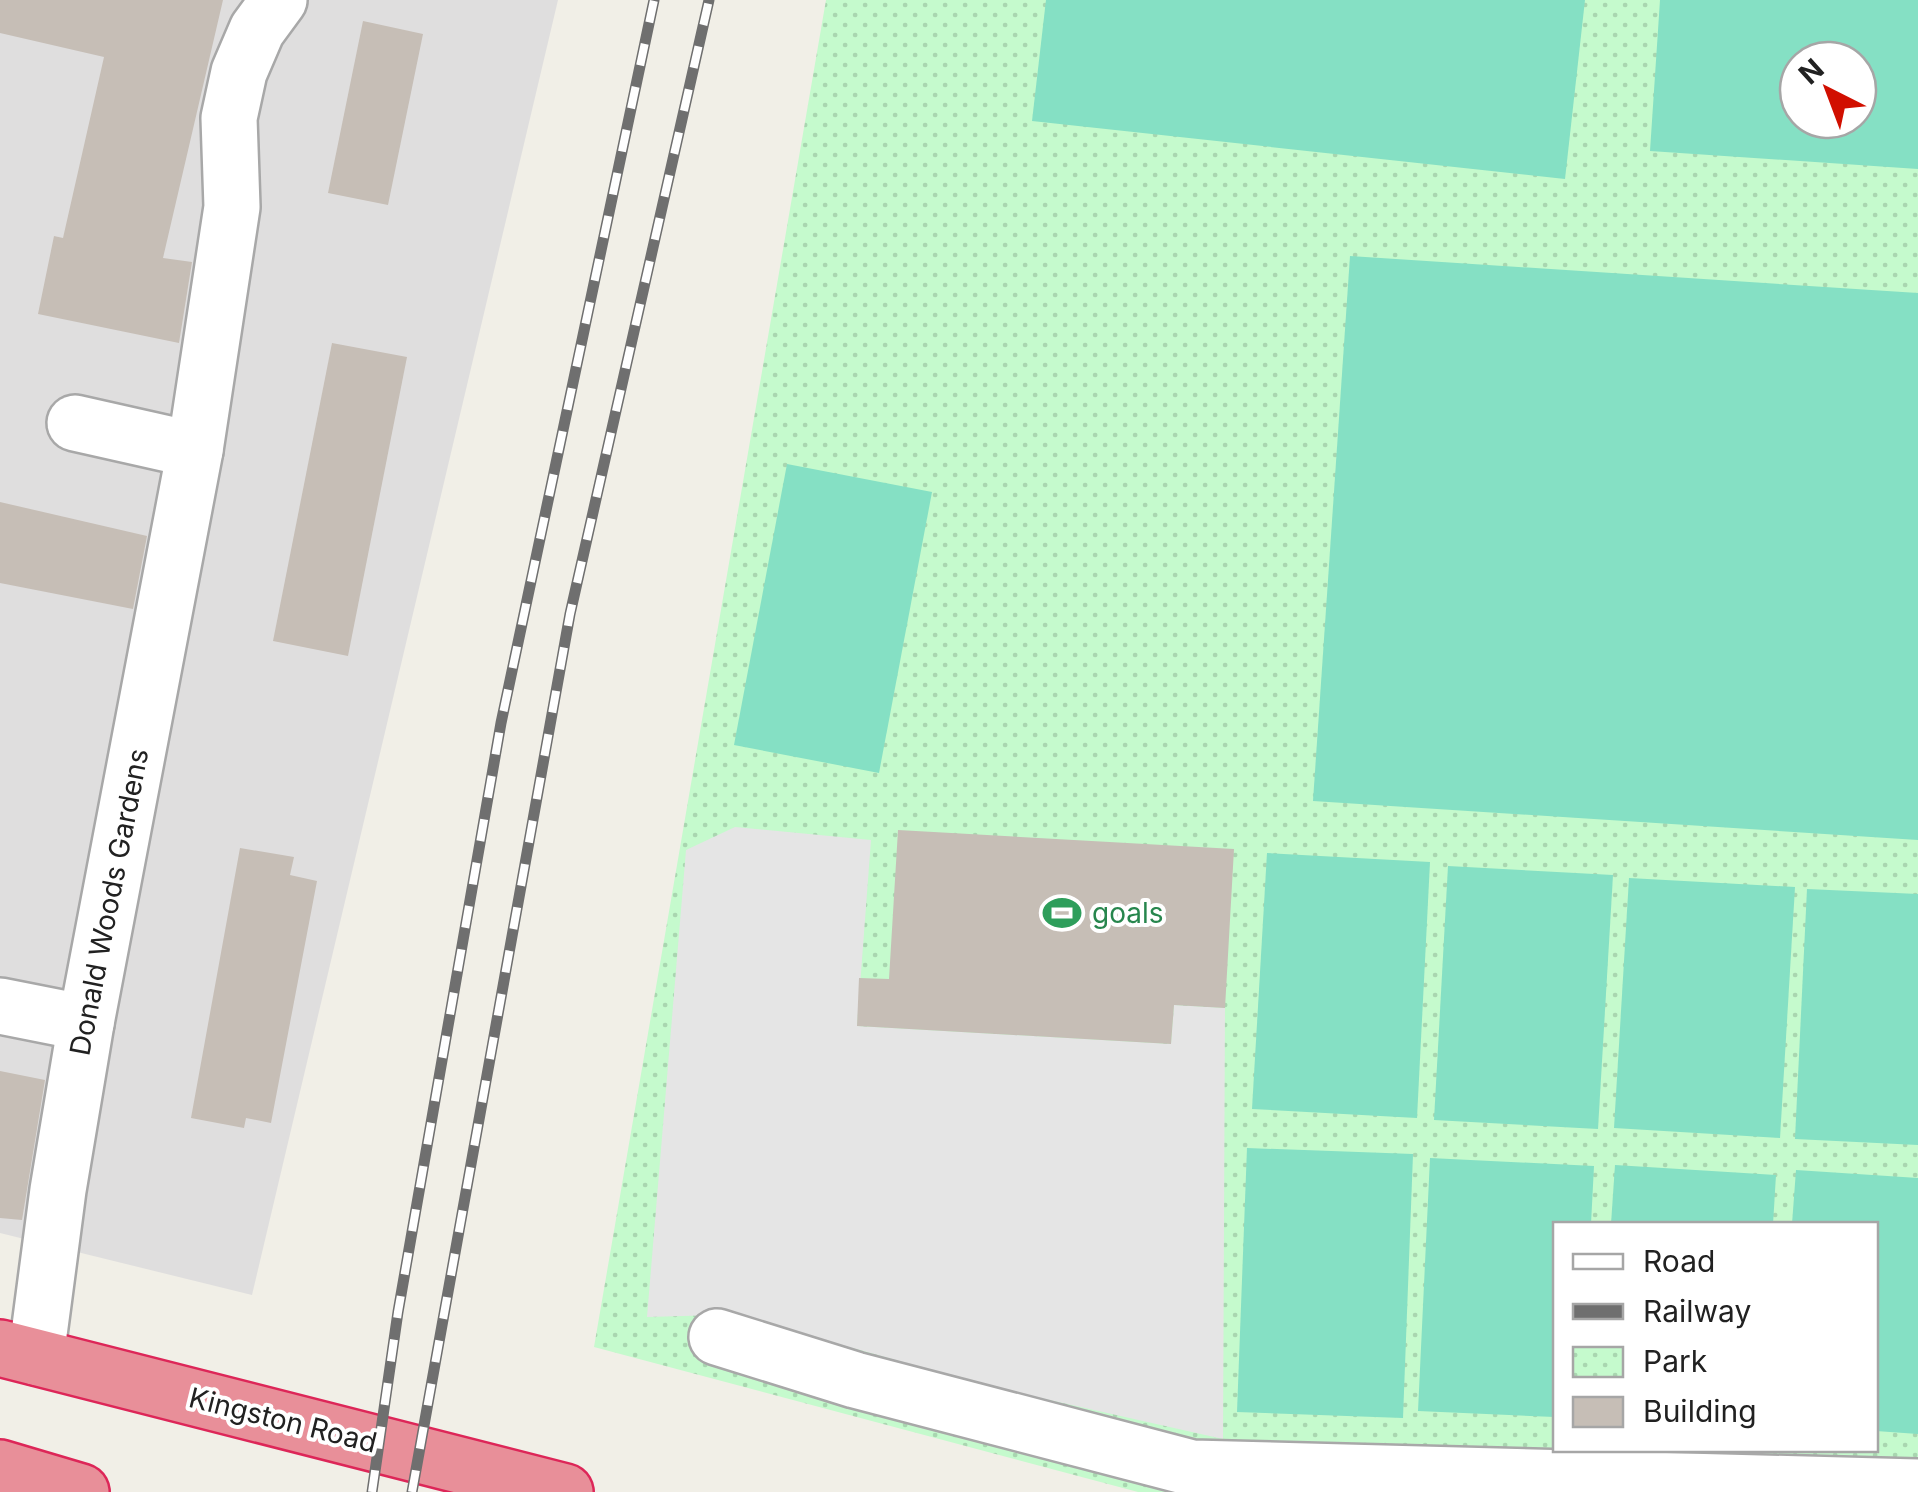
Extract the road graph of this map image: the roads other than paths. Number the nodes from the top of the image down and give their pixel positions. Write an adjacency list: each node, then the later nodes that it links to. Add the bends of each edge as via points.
1 (280, 0): 3 (street, Donald Woods Gardens, via 257,30 229,118 232,207)
2 (75, 424): 3 (street)
3 (195, 450): 5 (street, Donald Woods Gardens)
4 (0, 1006): 5 (street)
5 (86, 1023): 7 (street, Donald Woods Gardens, via 58,1190)
6 (717, 1337): 9 (street, via 1192,1468)
7 (18, 1353): 11 (highway, Kingston Road)
8 (0, 1468): 10 (highway)
9 (1918, 1487)
10 (61, 1489)
11 (566, 1492)

